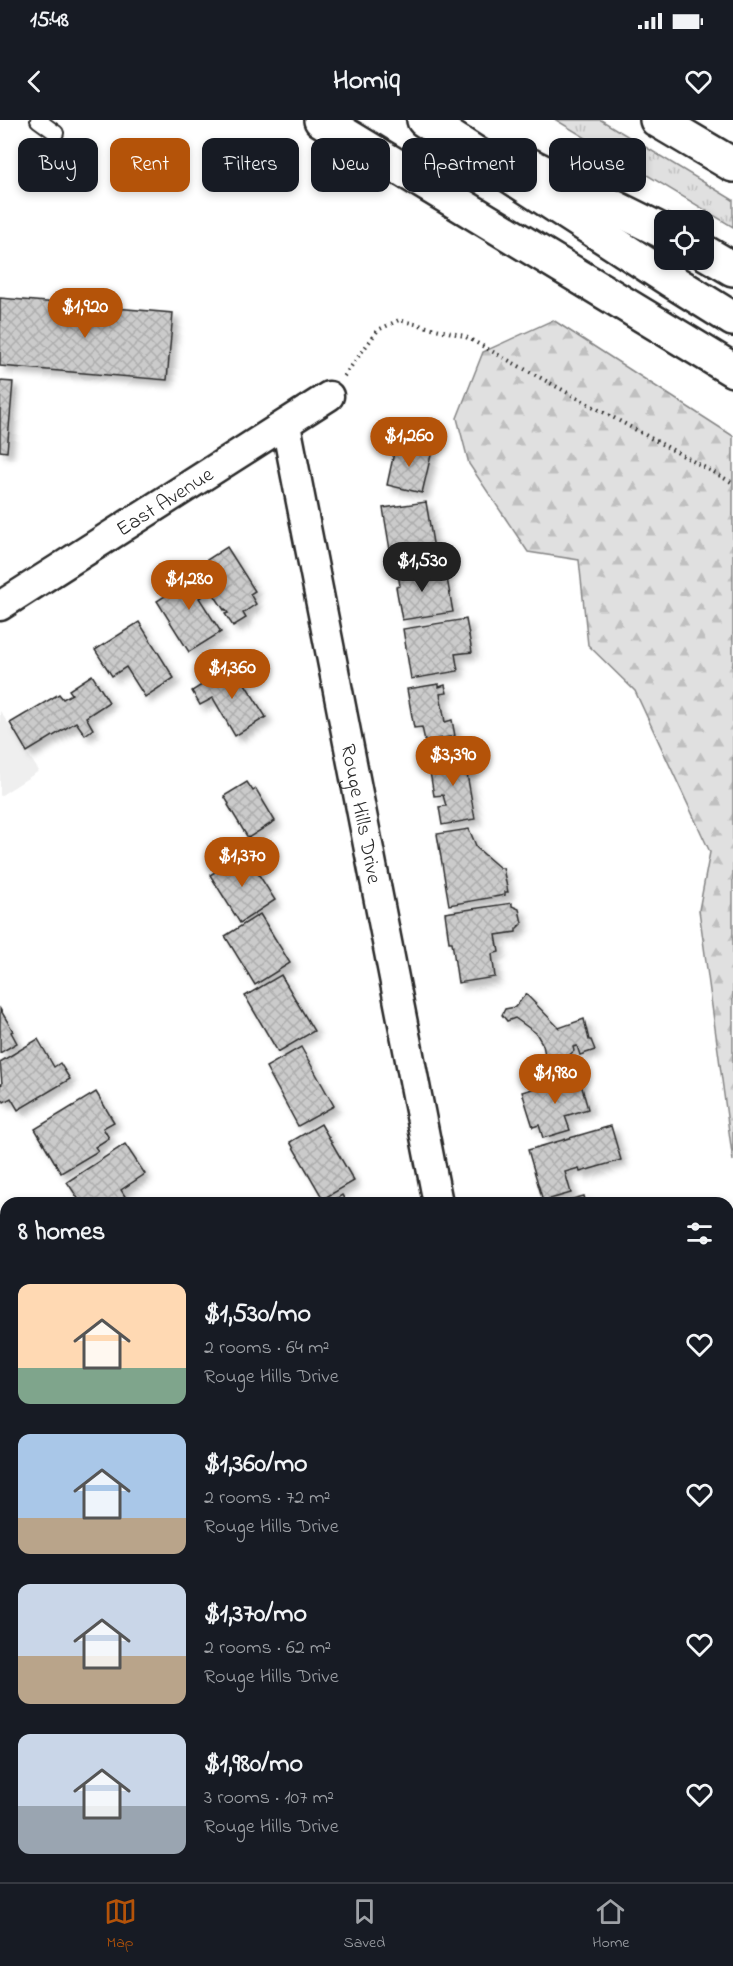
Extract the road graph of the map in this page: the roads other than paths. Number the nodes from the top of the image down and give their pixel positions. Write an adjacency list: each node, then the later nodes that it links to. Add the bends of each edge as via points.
1 (38, 120): 6 (lane)
2 (321, 120): 12 (highway)
3 (424, 120): 11 (highway)
4 (437, 120): 8 (highway)
5 (657, 120): 7 (highway)
6 (56, 133)
7 (733, 165)
8 (654, 227)
9 (714, 258): 10 (highway)
10 (733, 269)
11 (733, 319)
12 (733, 370)
13 (329, 396): 14 (street, East Avenue)
14 (286, 425): 15 (street, East Avenue); 16 (street, Rouge Hills Drive)
15 (0, 606)
16 (437, 1197)

